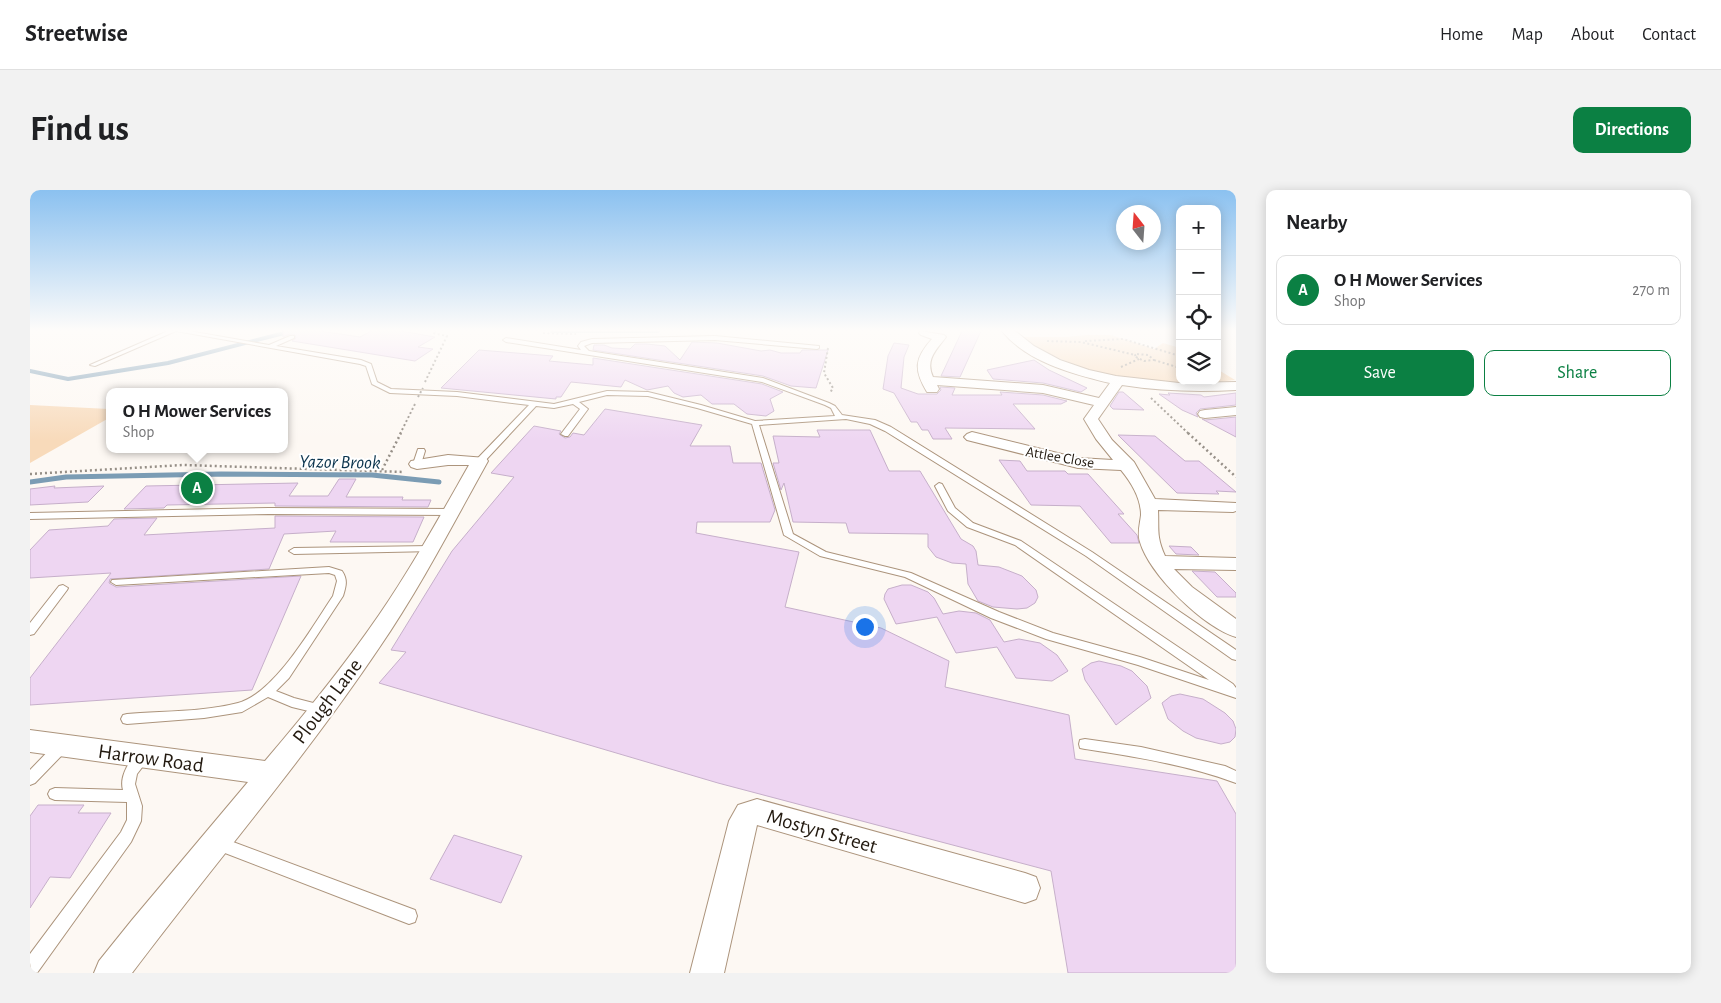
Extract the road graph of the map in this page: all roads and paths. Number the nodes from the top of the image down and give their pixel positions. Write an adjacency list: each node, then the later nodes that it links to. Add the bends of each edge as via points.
1 (370, 368): 14 (lane, via 374,383 390,391 457,394)
2 (432, 368): 7 (path)
3 (682, 368): 12 (lane, via 763,380)
4 (825, 368): 12 (path, via 824,373 833,388)
5 (923, 368): 15 (street, via 930,385 1043,389)
6 (1072, 368): 8 (street)
7 (428, 377)
8 (1117, 381): 9 (street); 15 (street)
9 (1136, 384): 10 (street, via 1197,389); 28 (path)
10 (1236, 386)
11 (423, 388): 26 (path, bridge)
12 (820, 401): 18 (lane, via 833,408)
13 (575, 402): 14 (lane, via 554,406); 19 (lane, via 607,393 648,394); 20 (lane, via 584,409)
14 (535, 403): 23 (lane)
15 (1101, 403): 24 (street, via 1091,419 1093,425)
16 (1236, 411): 17 (street)
17 (1205, 414)
18 (840, 417): 19 (lane); 42 (lane, via 888,429 1089,554)
19 (755, 423): 44 (lane, via 789,535 824,554 908,575 1050,636)
20 (565, 434)
21 (972, 437): 24 (street, Attlee Close, via 993,448 1078,463)
22 (419, 457): 23 (street)
23 (480, 461): 31 (street, Plough Lane)
24 (1128, 465): 30 (street)
25 (345, 469): 27 (path, via 183,466)
26 (382, 470)
27 (30, 474)
28 (1236, 477)
29 (939, 486): 44 (lane, via 951,509 970,525 1018,543)
30 (1148, 504): 32 (street, via 1210,506); 36 (street, via 1149,540)
31 (451, 512): 33 (lane, via 269,511); 34 (street, Plough Lane)
32 (1229, 513)
33 (30, 516)
34 (431, 548): 35 (lane); 45 (street, Plough Lane, via 372,642)
35 (294, 551)
36 (1158, 562): 37 (street); 40 (street, via 1177,585)
37 (1230, 568)
38 (116, 582): 43 (lane, via 329,570 339,573 342,581 338,596 285,675)
39 (63, 588): 41 (lane)
40 (1236, 629)
41 (30, 631)
42 (1236, 656)
43 (267, 692): 45 (lane); 46 (lane, via 242,707)
44 (1236, 692)
45 (322, 709): 52 (street, Plough Lane)
46 (127, 719)
47 (30, 741): 49 (street, Harrow Road)
48 (1085, 744): 51 (lane, via 1141,752)
49 (63, 746): 50 (street, Harrow Road); 53 (lane)
50 (144, 757): 52 (street, Harrow Road); 55 (lane, via 131,772 128,784)
51 (1232, 773)
52 (272, 774): 56 (street, Plough Lane)
53 (30, 779)
54 (55, 794): 55 (lane)
55 (132, 796): 59 (lane, via 134,821 126,837)
56 (216, 842): 58 (lane); 60 (street, Plough Lane)
57 (1025, 888): 61 (street, Mostyn Street, via 757,812 748,814 743,820)
58 (409, 916)
59 (30, 968)
60 (111, 973)
61 (707, 973)

